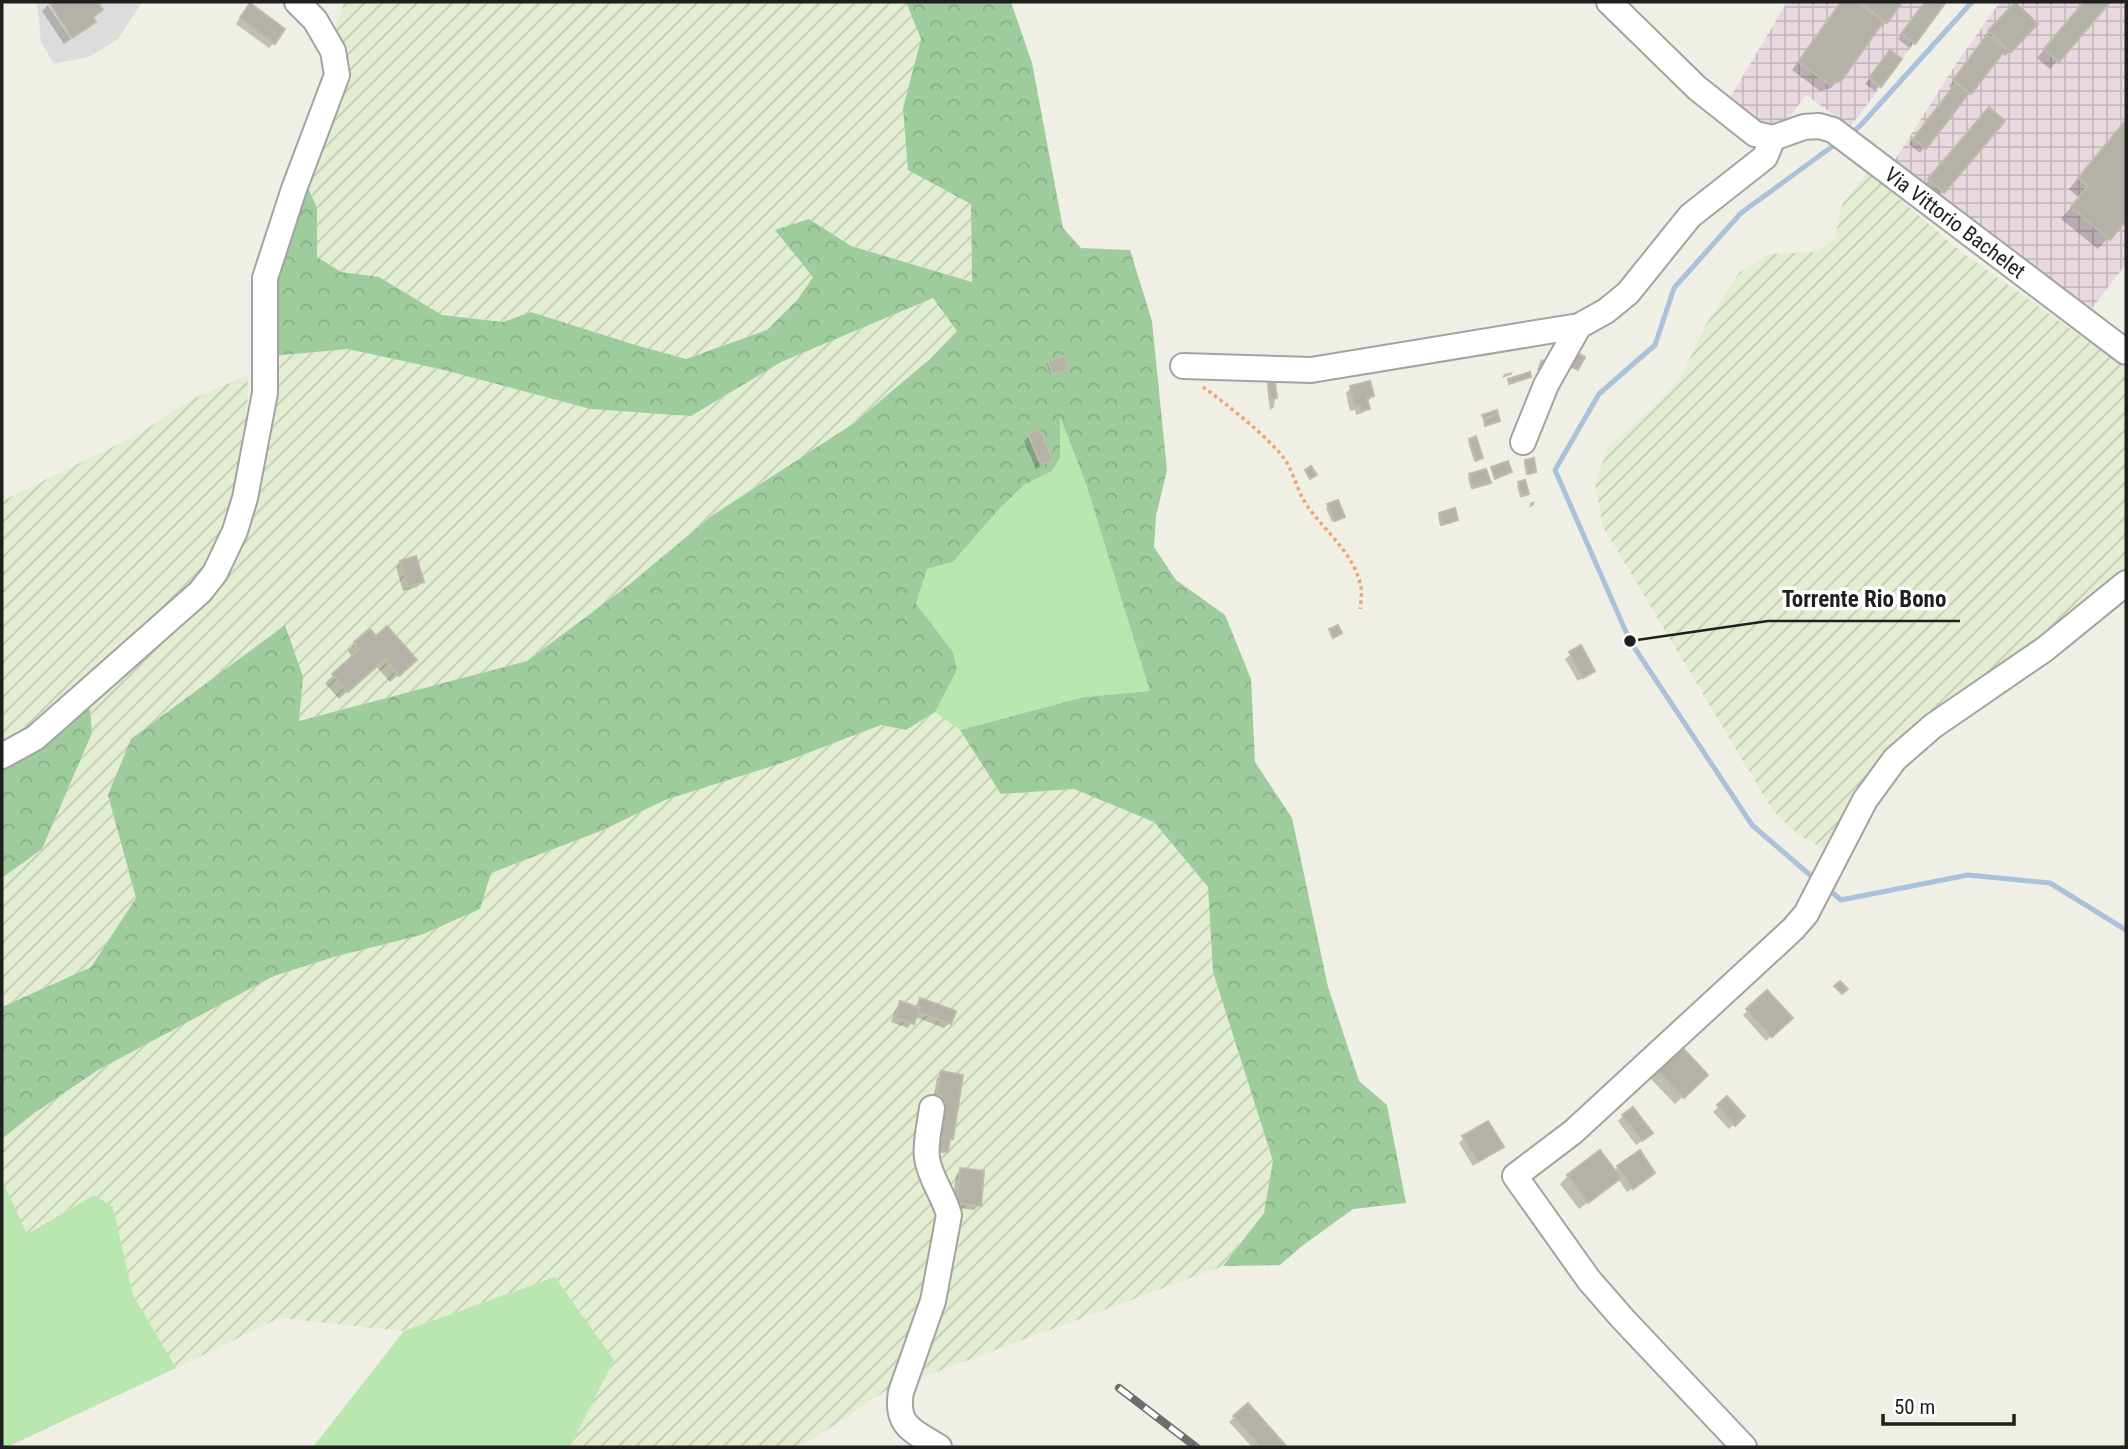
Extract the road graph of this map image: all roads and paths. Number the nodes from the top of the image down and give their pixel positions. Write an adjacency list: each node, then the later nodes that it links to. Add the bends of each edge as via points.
1 (297, 2): 10 (street, via 333,51 337,75 265,278 265,393 235,531 215,573 200,592 35,738)
2 (1609, 2): 3 (street, via 1735,120 1755,134)
3 (1773, 138): 4 (street, via 1765,157 1690,216 1628,293); 5 (street, Via Vittorio Bachelet, via 1804,127 1833,130)
4 (1579, 326): 6 (street, via 1311,370); 7 (street, via 1546,385)
5 (2126, 352)
6 (1183, 366): 9 (path, via 1188,376 1237,414 1287,463 1308,507 1355,570 1361,588)
7 (1523, 442)
8 (2126, 583): 13 (street, via 1895,759 1865,800 1794,929 1573,1132 1515,1176 1589,1280)
9 (1360, 609)
10 (2, 756)
11 (932, 1108): 12 (street, via 927,1157 949,1215 933,1301 898,1407 911,1430)
12 (939, 1447)
13 (1744, 1447)

